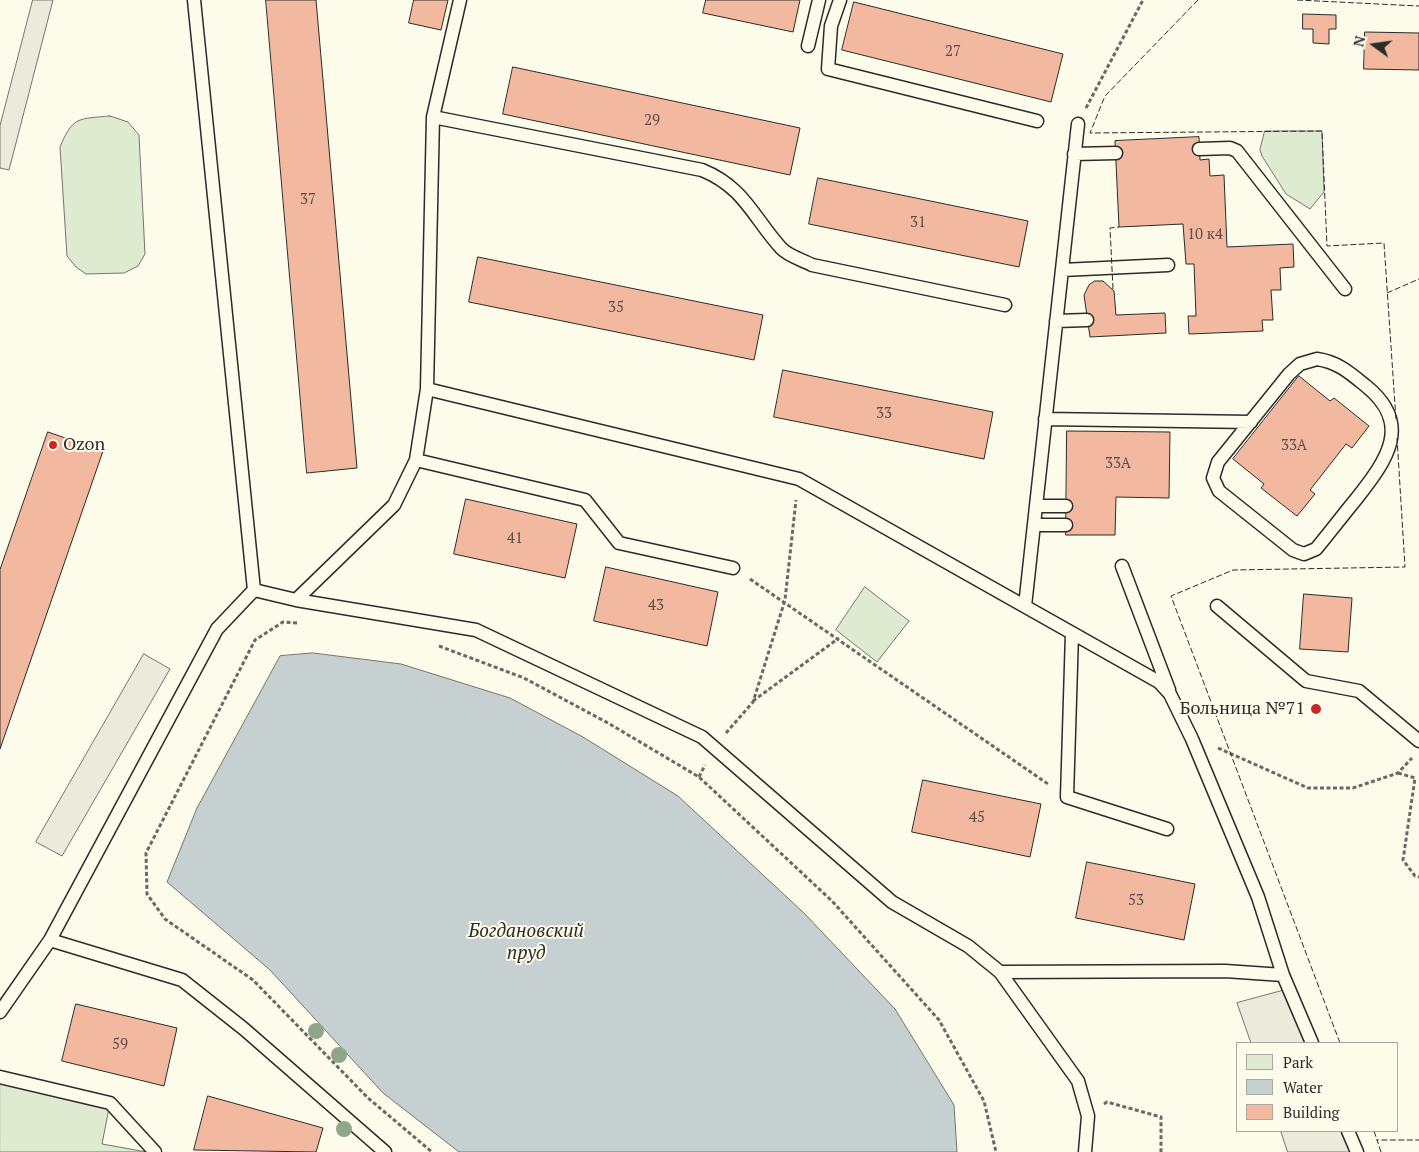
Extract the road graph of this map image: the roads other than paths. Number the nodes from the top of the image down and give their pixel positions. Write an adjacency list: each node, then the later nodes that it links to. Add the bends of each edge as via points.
1 (194, 0): 28 (lane)
2 (460, 0): 6 (lane)
3 (819, 0): 5 (lane)
4 (840, 0): 7 (lane, via 831,26 828,69)
5 (808, 46)
6 (433, 117): 15 (lane, via 702,170 722,178 737,192 783,250 812,265); 18 (lane)
7 (1037, 121)
8 (1078, 124): 11 (lane)
9 (1199, 148): 14 (lane, via 1237,151)
10 (1116, 153): 11 (lane)
11 (1074, 154): 13 (lane)
12 (1168, 265): 13 (lane)
13 (1062, 270): 17 (lane)
14 (1345, 289)
15 (1005, 305)
16 (1087, 320): 17 (lane)
17 (1056, 321): 19 (lane)
18 (427, 389): 21 (lane); 30 (lane, via 798,479)
19 (1045, 419): 20 (lane); 22 (lane)
20 (1251, 422): 20 (lane, via 1289,374 1300,364 1317,359 1340,365 1380,397 1388,412 1392,432 1382,466 1310,553 1293,550 1219,491 1215,484 1214,469 1218,462)
21 (416, 460): 27 (lane, via 585,500 619,543); 29 (lane, via 394,505)
22 (1036, 506): 23 (lane); 24 (lane)
23 (1066, 506)
24 (1034, 525): 25 (lane); 30 (lane)
25 (1066, 525)
26 (1122, 566): 33 (lane)
27 (733, 568)
28 (254, 590): 29 (lane); 36 (lane, via 217,629)
29 (296, 600): 37 (lane, via 476,630 702,737 892,902 968,946)
30 (1024, 606): 32 (lane)
31 (1216, 606): 34 (lane, via 1306,681 1359,691)
32 (1072, 633): 33 (lane, via 1158,682); 35 (lane, via 1067,797)
33 (1170, 694): 38 (lane, via 1258,897)
34 (1419, 741)
35 (1166, 830)
36 (50, 940): 39 (lane); 43 (lane, via 182,980 244,1029)
37 (1000, 972): 38 (lane, via 1225,971); 45 (lane, via 1078,1081 1088,1116)
38 (1283, 975): 40 (lane)
39 (0, 1012)
40 (1312, 1042)
41 (0, 1078): 44 (lane, via 110,1103)
42 (1348, 1132): 46 (lane)
43 (379, 1150)
44 (155, 1152)
45 (1085, 1152)
46 (1357, 1152)

